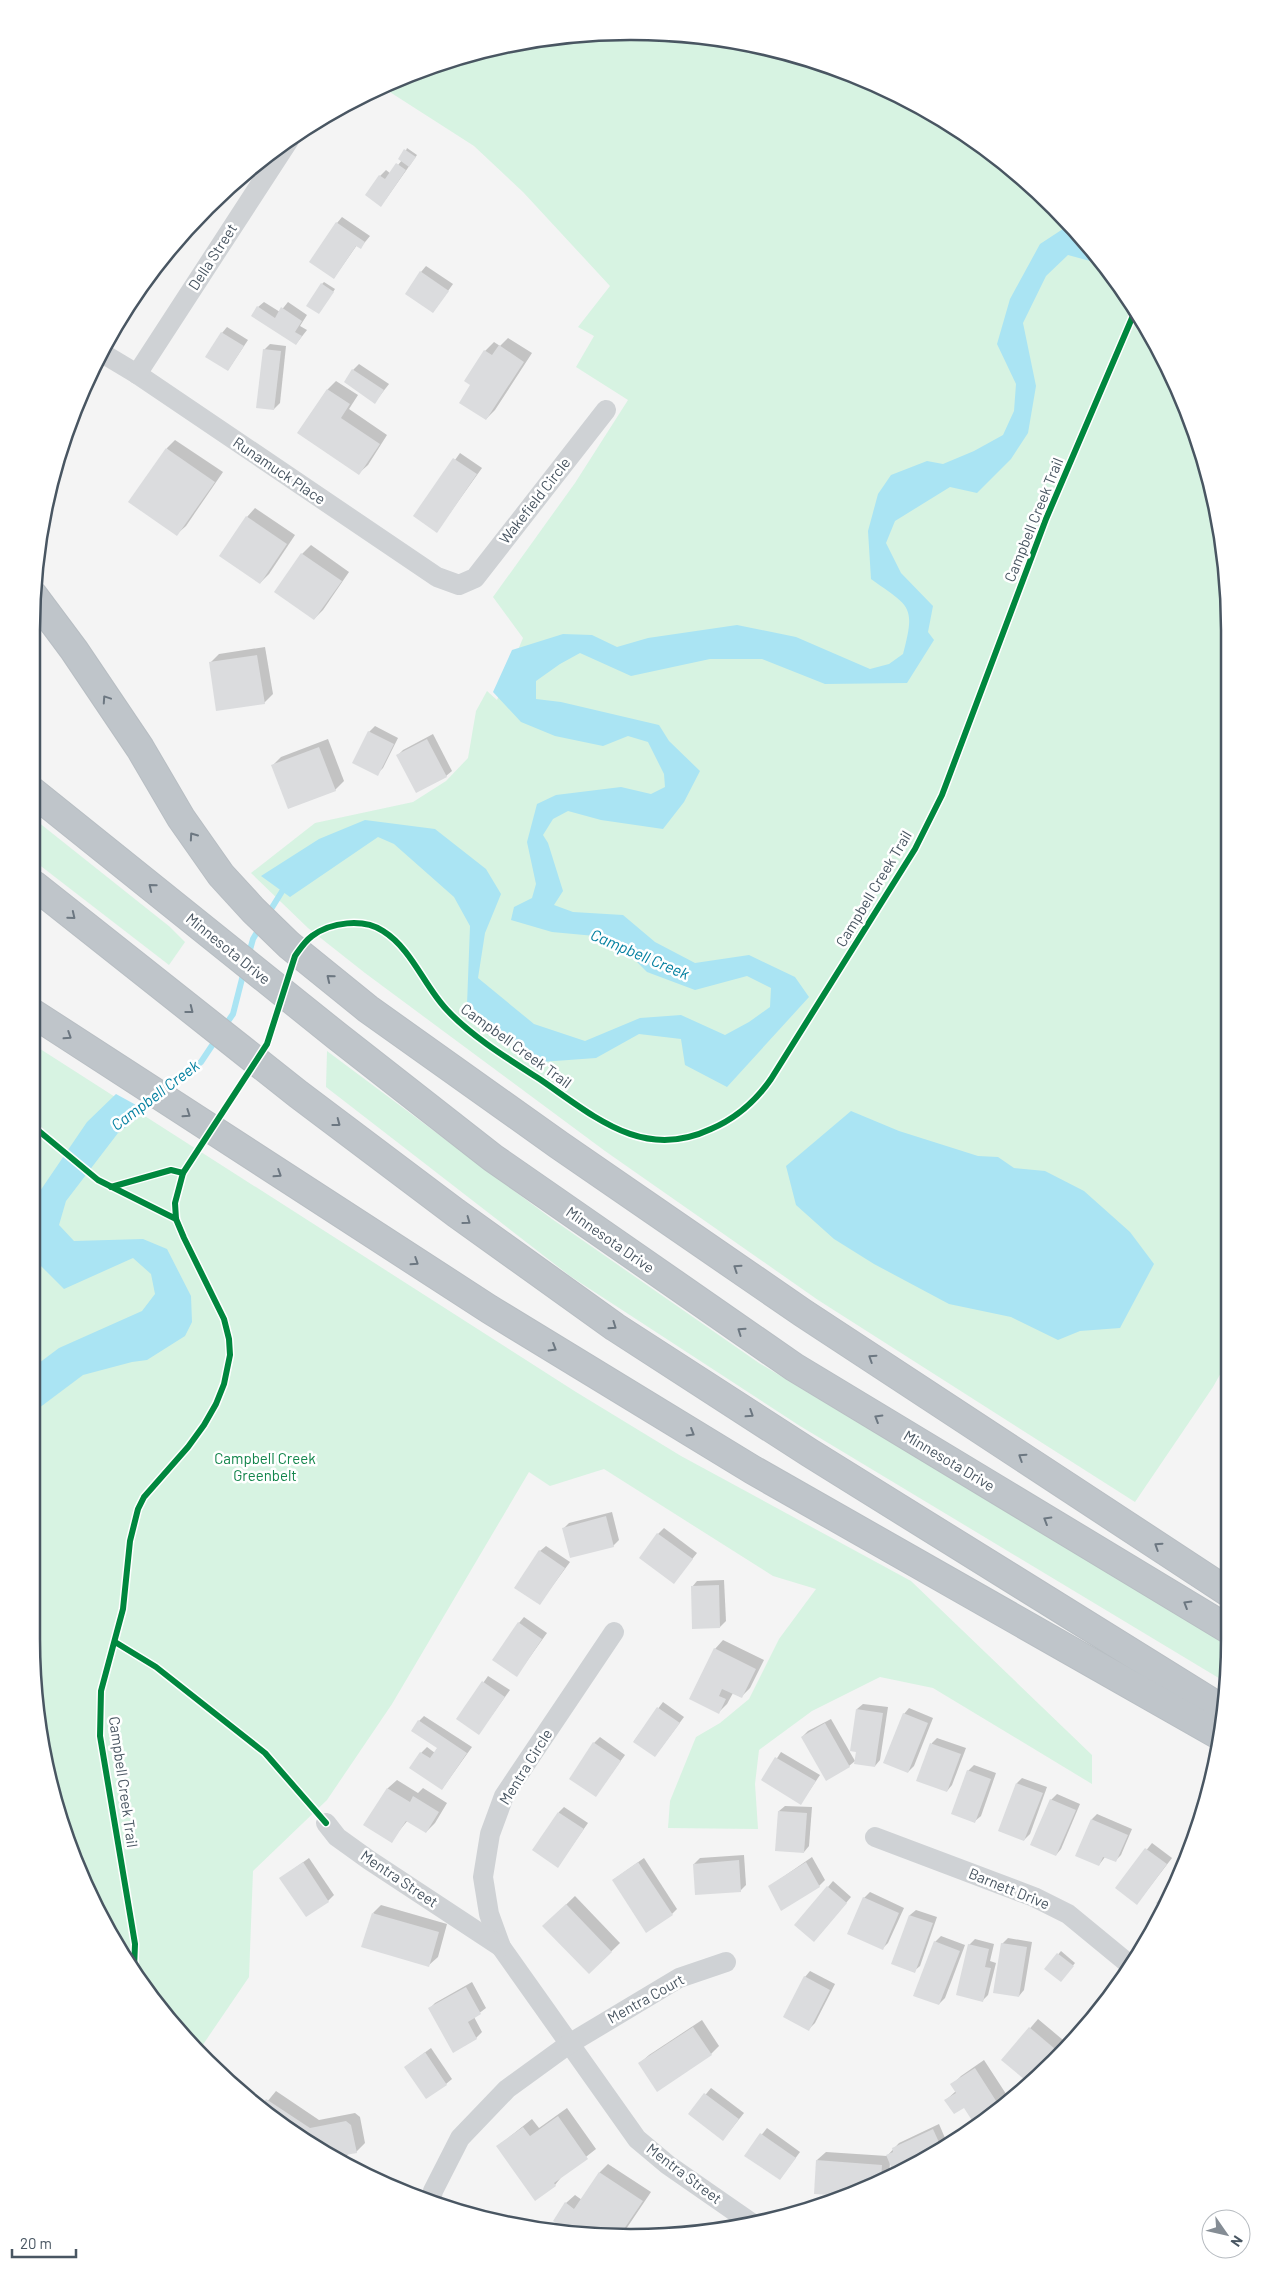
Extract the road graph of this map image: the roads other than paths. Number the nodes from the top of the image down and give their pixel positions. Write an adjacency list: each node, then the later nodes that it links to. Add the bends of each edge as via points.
1 (278, 157): 3 (street, Della Street)
2 (108, 356): 3 (street, Runamuck Place)
3 (136, 374): 5 (street, Runamuck Place, via 437,577)
4 (606, 410): 5 (street, Wakefield Circle, via 476,578)
5 (459, 585)
6 (41, 606): 10 (highway, one-way to 6, via 804,1313 559,1145 368,1009 289,944 221,876 181,818 140,748)
7 (40, 798): 11 (highway, Minnesota Drive, one-way to 7, via 794,1367 493,1158)
8 (40, 890): 13 (highway, one-way to 13, via 298,1094 615,1327 810,1453)
9 (40, 1018): 14 (highway, one-way to 14, via 489,1310 753,1470)
10 (1221, 1587)
11 (1221, 1625)
12 (614, 1632): 17 (street, Mentra Circle, via 504,1796 490,1834 483,1877 489,1914)
13 (1217, 1706)
14 (1213, 1732)
15 (326, 1823): 17 (street, Mentra Street, via 345,1843)
16 (875, 1838): 18 (street, Barnett Drive, via 1034,1897 1068,1914)
17 (501, 1947): 20 (street, Mentra Circle)
18 (1125, 1961)
19 (726, 1962): 20 (street, Mentra Court, via 679,1978)
20 (569, 2044): 21 (street, Mentra Court, via 507,2089 460,2138); 22 (street, Mentra Street, via 637,2139 668,2165)
21 (434, 2195)
22 (745, 2218)

